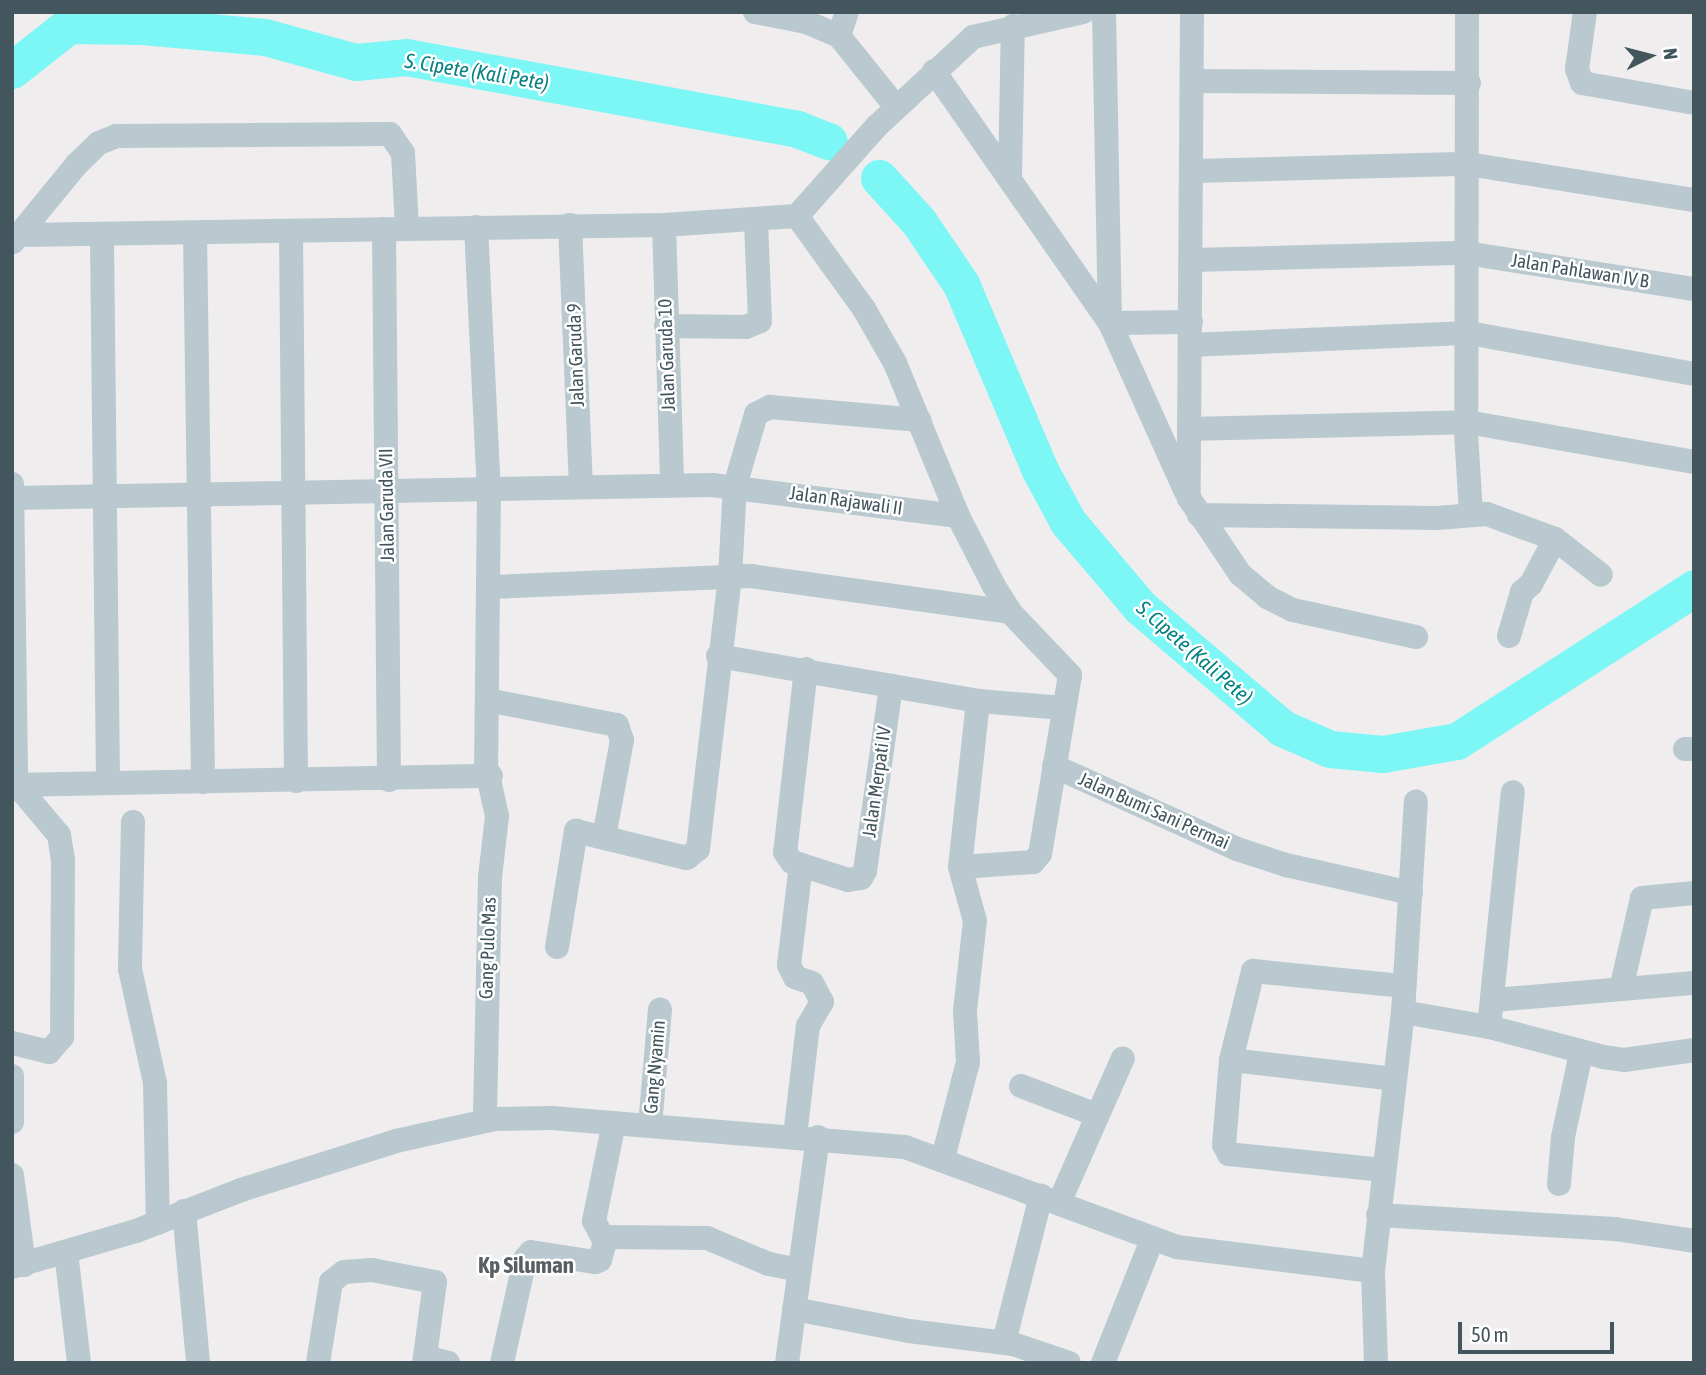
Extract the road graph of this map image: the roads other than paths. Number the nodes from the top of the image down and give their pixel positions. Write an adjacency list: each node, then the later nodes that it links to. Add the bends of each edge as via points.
1 (755, 12): 9 (street, via 806,22)
2 (847, 12): 9 (street)
3 (1083, 12): 8 (street)
4 (1104, 12): 32 (street)
5 (1192, 12): 11 (street)
6 (1467, 12): 12 (street)
7 (1585, 12): 13 (street, via 1577,69 1582,83)
8 (1013, 26): 10 (street, via 973,37); 17 (street)
9 (839, 36): 14 (street)
10 (934, 71): 14 (street); 17 (street)
11 (1192, 81): 12 (street); 16 (street)
12 (1469, 83): 15 (street)
13 (1694, 103)
14 (896, 107): 19 (street, via 832,172)
15 (1468, 164): 16 (street); 18 (street); 29 (street)
16 (1194, 172): 30 (street)
17 (1010, 177): 32 (street)
18 (1694, 200)
19 (797, 216): 20 (street); 37 (street, Jalan Bumi Sani Permai, via 864,309 895,363)
20 (756, 220): 22 (street); 33 (street, via 760,321 746,327)
21 (570, 225): 22 (street); 23 (street); 42 (street, Jalan Garuda 9)
22 (664, 225): 33 (street, Jalan Garuda 10)
23 (476, 227): 24 (street); 45 (street, Gang Pulo Mas)
24 (395, 229): 25 (street); 28 (street, Jalan Garuda VII, via 403,153 390,134 263,132 106,138); 46 (street, Jalan Garuda VII)
25 (291, 231): 26 (street); 47 (street)
26 (195, 234): 27 (street); 49 (street)
27 (102, 237): 28 (street); 48 (street)
28 (16, 238)
29 (1466, 253): 30 (street, Jalan Pahlawan IV B); 31 (street, Jalan Pahlawan IV B); 35 (street)
30 (1192, 260): 34 (street)
31 (1694, 289)
32 (1110, 323): 34 (street); 51 (street)
33 (666, 326): 43 (street, Jalan Garuda 10)
34 (1191, 333): 35 (street); 39 (street)
35 (1469, 333): 36 (street); 38 (street)
36 (1694, 374)
37 (919, 420): 44 (street, via 761,408); 53 (street, Jalan Bumi Sani Permai)
38 (1467, 422): 39 (street); 40 (street); 52 (street)
39 (1189, 429): 51 (street)
40 (1694, 462)
41 (12, 484): 50 (street)
42 (581, 485): 43 (street, Jalan Rajawali II); 45 (street, Jalan Rajawali II)
43 (672, 485): 44 (street, Jalan Rajawali II)
44 (734, 486): 53 (street, Jalan Rajawali II); 56 (street)
45 (489, 489): 46 (street, Jalan Rajawali II); 57 (street, Gang Pulo Mas)
46 (386, 490): 47 (street, Jalan Rajawali II); 69 (street, Jalan Garuda VII)
47 (292, 492): 49 (street, Jalan Rajawali II); 70 (street)
48 (105, 495): 49 (street, Jalan Rajawali II); 50 (street, Jalan Rajawali II); 72 (street)
49 (201, 495): 71 (street)
50 (13, 498): 73 (street)
51 (1194, 507): 52 (street, via 1437,518); 60 (street, via 1240,574 1267,597 1293,610)
52 (1472, 512): 54 (street)
53 (958, 516): 58 (street, Jalan Bumi Sani Permai)
54 (1555, 539): 55 (street); 59 (street, via 1532,583 1522,592)
55 (1601, 575)
56 (730, 578): 57 (street); 58 (street, via 751,576); 61 (street)
57 (489, 587): 64 (street, Gang Pulo Mas)
58 (1010, 612): 66 (street, Jalan Bumi Sani Permai, via 1067,667 1070,684)
59 (1509, 636)
60 (1416, 637)
61 (718, 656): 62 (street); 77 (street, via 695,854 687,858)
62 (806, 669): 63 (street); 78 (street, via 785,844 788,857)
63 (891, 686): 65 (street); 78 (street, Jalan Merpati IV, via 861,878 848,880)
64 (487, 700): 68 (street, Gang Pulo Mas, via 486,766); 77 (street, via 617,724 622,740)
65 (978, 701): 66 (street); 79 (street)
66 (1064, 708): 67 (street, Jalan Bumi Sani Permai)
67 (1054, 766): 79 (street, via 1037,860); 80 (street, Jalan Bumi Sani Permai, via 1237,849)
68 (491, 776): 69 (street); 99 (street, Gang Pulo Mas, via 497,816 489,904)
69 (389, 780): 70 (street)
70 (296, 781): 71 (street)
71 (203, 782): 72 (street)
72 (108, 783): 73 (street)
73 (14, 784): 90 (street, via 58,835 61,848 62,1037 49,1052)
74 (1513, 792): 86 (street)
75 (1416, 801): 80 (street)
76 (133, 822): 111 (street, via 130,969 155,1083)
77 (604, 837): 82 (street, via 576,831)
78 (801, 864): 103 (street, via 789,965 795,977 812,983 822,1002 808,1026)
79 (960, 867): 104 (street, via 975,921 965,1011 968,1062)
80 (1411, 893): 84 (street)
81 (1694, 893): 85 (street, via 1642,898)
82 (557, 947)
83 (1694, 983): 85 (street)
84 (1404, 986): 88 (street); 94 (street, via 1253,971)
85 (1621, 989): 86 (street)
86 (1494, 1000): 89 (street)
87 (660, 1009): 102 (street, Gang Nyamin)
88 (1403, 1012): 89 (street); 96 (street)
89 (1489, 1027): 92 (street)
90 (12, 1043)
91 (1694, 1050): 92 (street, via 1624,1060)
92 (1581, 1053): 107 (street, via 1563,1137)
93 (1123, 1058): 98 (street)
94 (1231, 1060): 96 (street); 105 (street, via 1224,1145 1229,1154)
95 (12, 1076): 100 (street)
96 (1395, 1079): 105 (street)
97 (1021, 1086): 98 (street)
98 (1097, 1115): 108 (street)
99 (485, 1121): 101 (street, via 552,1118); 109 (street, via 331,1159)
100 (12, 1122)
101 (614, 1123): 102 (street); 112 (street, via 594,1221)
102 (650, 1126): 103 (street)
103 (806, 1137): 104 (street, via 905,1147); 117 (street)
104 (943, 1158): 108 (street)
105 (1383, 1170): 110 (street)
106 (12, 1175): 116 (street)
107 (1559, 1184)
108 (1050, 1199): 113 (street); 120 (street)
109 (184, 1211): 111 (street); 124 (street)
110 (1378, 1215): 114 (street, via 1615,1229); 118 (street)
111 (158, 1223): 115 (street)
112 (603, 1238): 117 (street, via 706,1238 769,1264); 126 (street, via 601,1257 595,1262 528,1254)
113 (1152, 1240): 118 (street, via 1203,1251); 129 (street)
114 (1694, 1241)
115 (66, 1252): 116 (street); 123 (street)
116 (18, 1266)
117 (799, 1270): 119 (street)
118 (1373, 1271): 130 (street)
119 (794, 1309): 120 (street, via 909,1331); 127 (street)
120 (1004, 1342): 121 (street)
121 (1030, 1357): 128 (street)
122 (433, 1361): 125 (street, via 435,1282 372,1270 344,1272 331,1282)
123 (79, 1363)
124 (198, 1363)
125 (318, 1363)
126 (502, 1363)
127 (787, 1363)
128 (1069, 1363)
129 (1103, 1363)
130 (1376, 1363)

